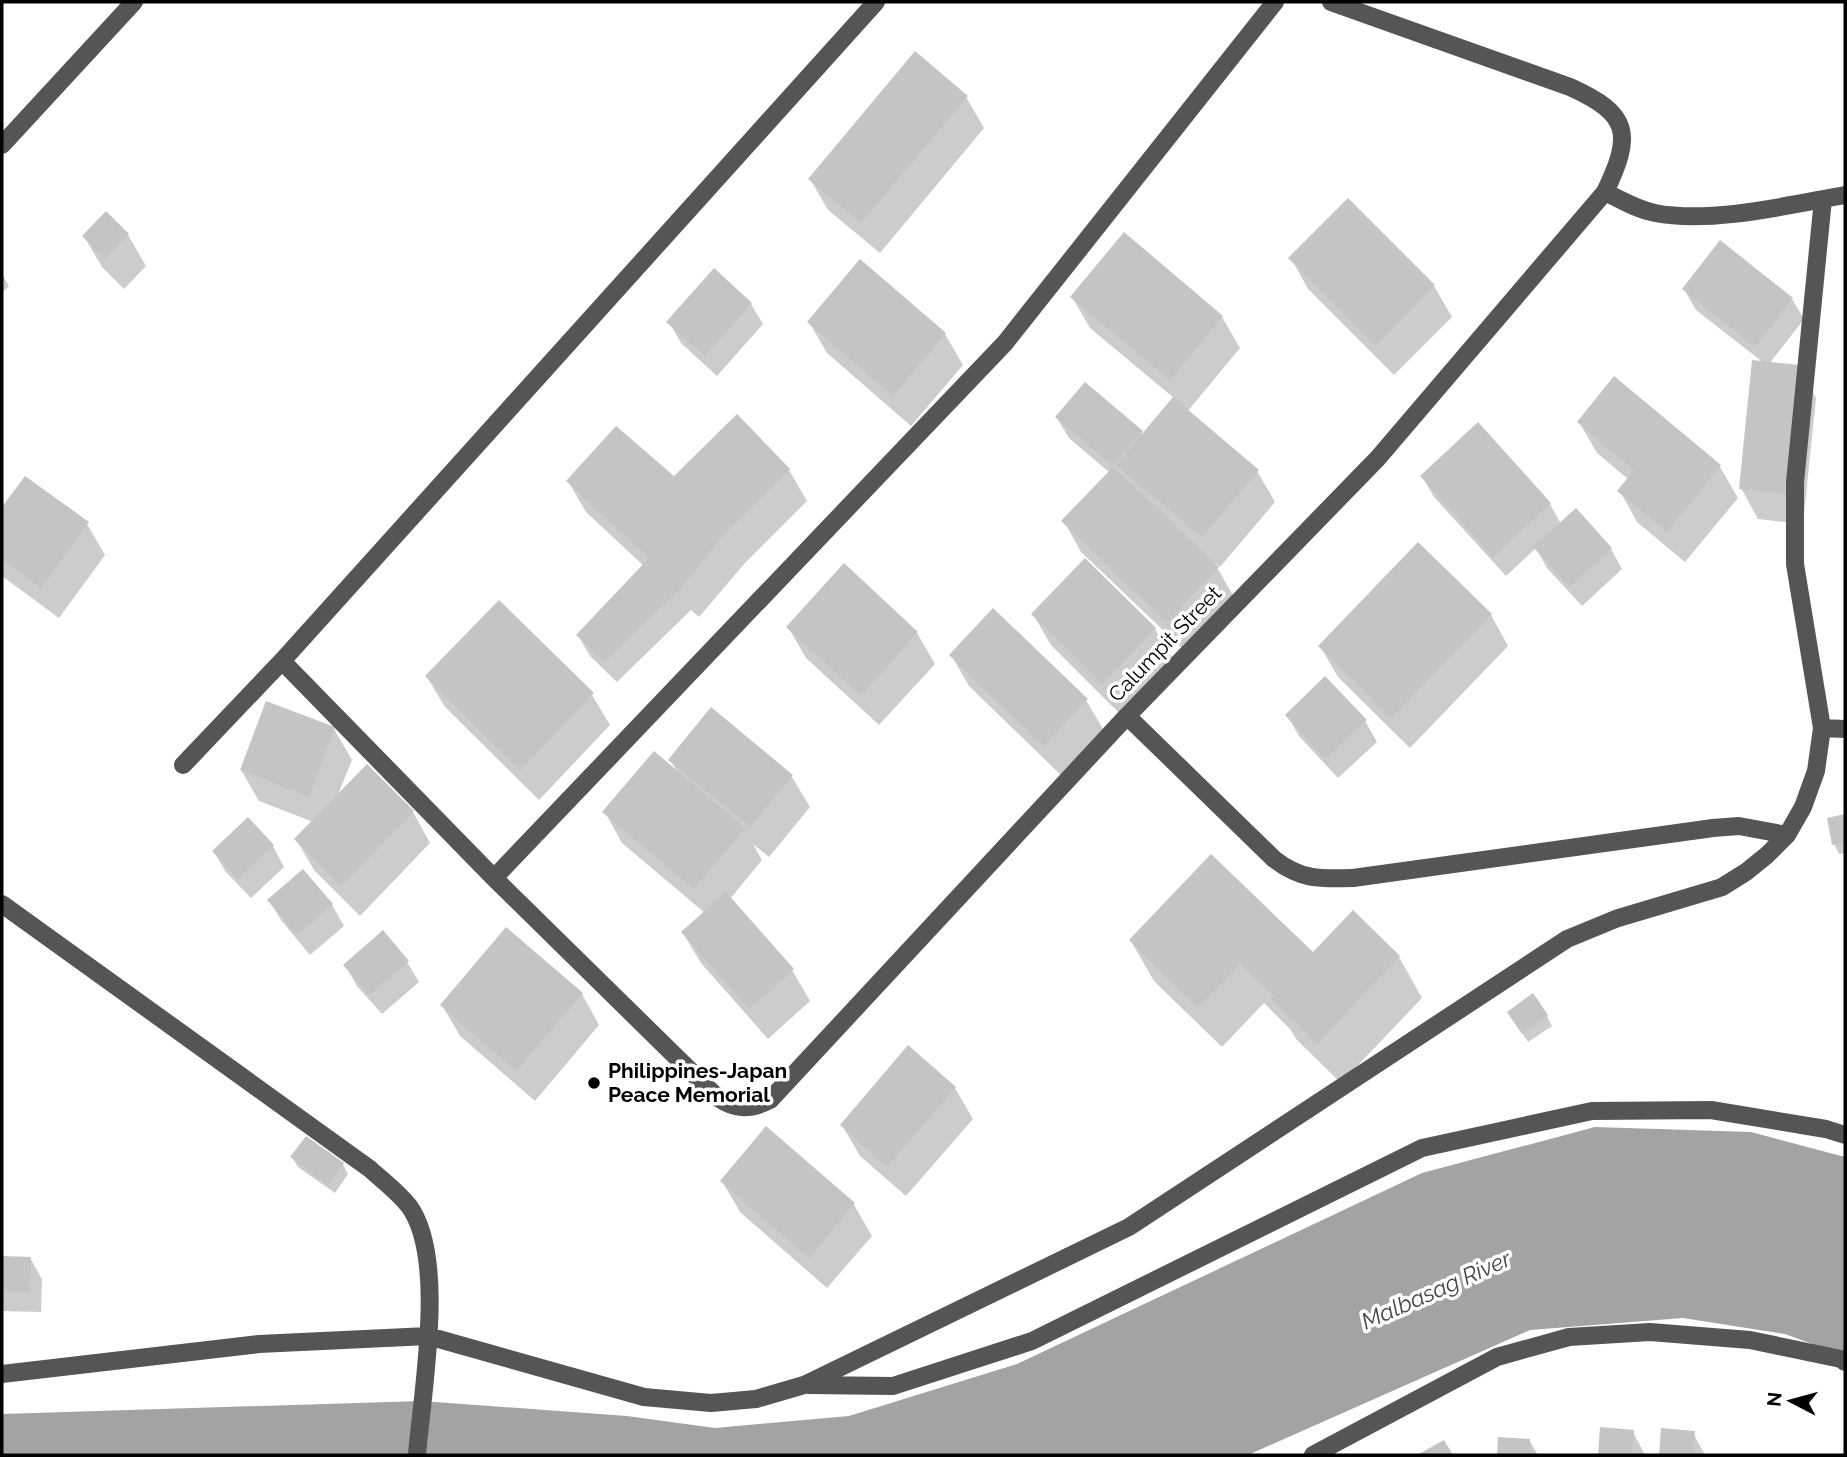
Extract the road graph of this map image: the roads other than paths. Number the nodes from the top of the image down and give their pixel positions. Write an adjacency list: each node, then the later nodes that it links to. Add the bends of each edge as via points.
1 (134, 2): 5 (street)
2 (876, 2): 9 (street)
3 (1275, 2): 15 (street, via 1005,343)
4 (1331, 2): 6 (street, Calumpit Street, via 1598,100 1618,119 1624,140 1619,164)
5 (2, 145)
6 (1605, 191): 8 (street, via 1653,213 1681,216); 10 (street, Calumpit Street, via 1378,458)
7 (1845, 195): 8 (street)
8 (1823, 199): 11 (street, via 1794,528 1795,564)
9 (282, 661): 13 (street); 15 (street)
10 (1127, 716): 14 (street, via 1274,859 1307,877 1353,878 1713,828 1739,826); 15 (street, Calumpit Street, via 770,1100 757,1107 743,1109 718,1098)
11 (1822, 728): 12 (street); 14 (street, via 1816,771 1804,807)
12 (1845, 729)
13 (183, 765)
14 (1787, 835): 21 (street, via 1722,887 1618,918 1567,939 1129,1227)
15 (494, 878)
16 (2, 904): 18 (street, via 394,1190 410,1208 422,1235 430,1296)
17 (1845, 1135): 21 (street, via 1711,1110 1592,1111 1422,1148 1032,1340 893,1386)
18 (428, 1336): 20 (street, via 259,1344); 21 (street, via 644,1397 711,1403 756,1399); 22 (street)
19 (1845, 1362): 23 (street, via 1750,1340 1650,1332 1569,1336 1497,1357)
20 (2, 1374)
21 (804, 1385)
22 (416, 1455)
23 (1313, 1455)

